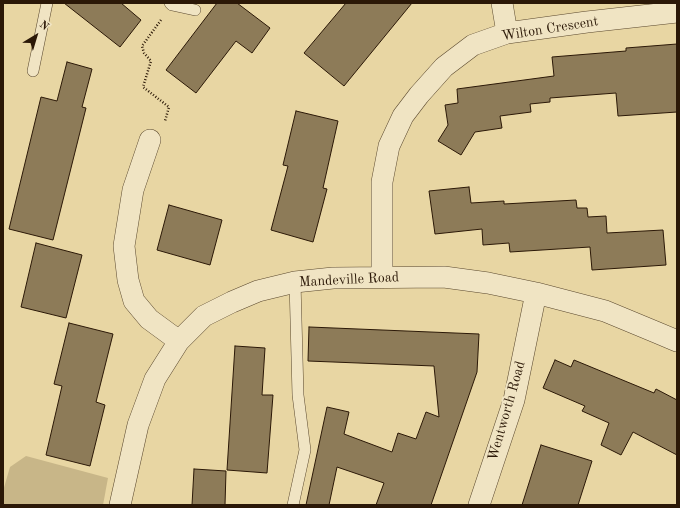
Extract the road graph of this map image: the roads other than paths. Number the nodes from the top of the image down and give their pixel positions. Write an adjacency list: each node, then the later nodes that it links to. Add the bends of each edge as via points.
1 (47, 3): 7 (lane)
2 (502, 3): 6 (street)
3 (171, 4): 4 (lane)
4 (196, 10)
5 (677, 12): 6 (street, Wilton Crescent)
6 (507, 33): 9 (street, Wilton Crescent, via 473,45 444,68 403,116 389,146 382,182)
7 (33, 72)
8 (150, 140): 12 (street, via 133,190 124,246 128,280 134,301 149,319)
9 (382, 278): 10 (street, Mandeville Road, via 333,278); 11 (street, Mandeville Road, via 444,277)
10 (295, 282): 12 (street, Mandeville Road, via 258,291 204,316); 15 (lane, via 298,395 305,450)
11 (536, 292): 13 (street, Mandeville Road, via 605,311); 16 (street, Wentworth Road, via 514,400)
12 (179, 340): 14 (street, Mandeville Road, via 155,379 138,425)
13 (677, 342)
14 (120, 505)
15 (293, 505)
16 (479, 505)

